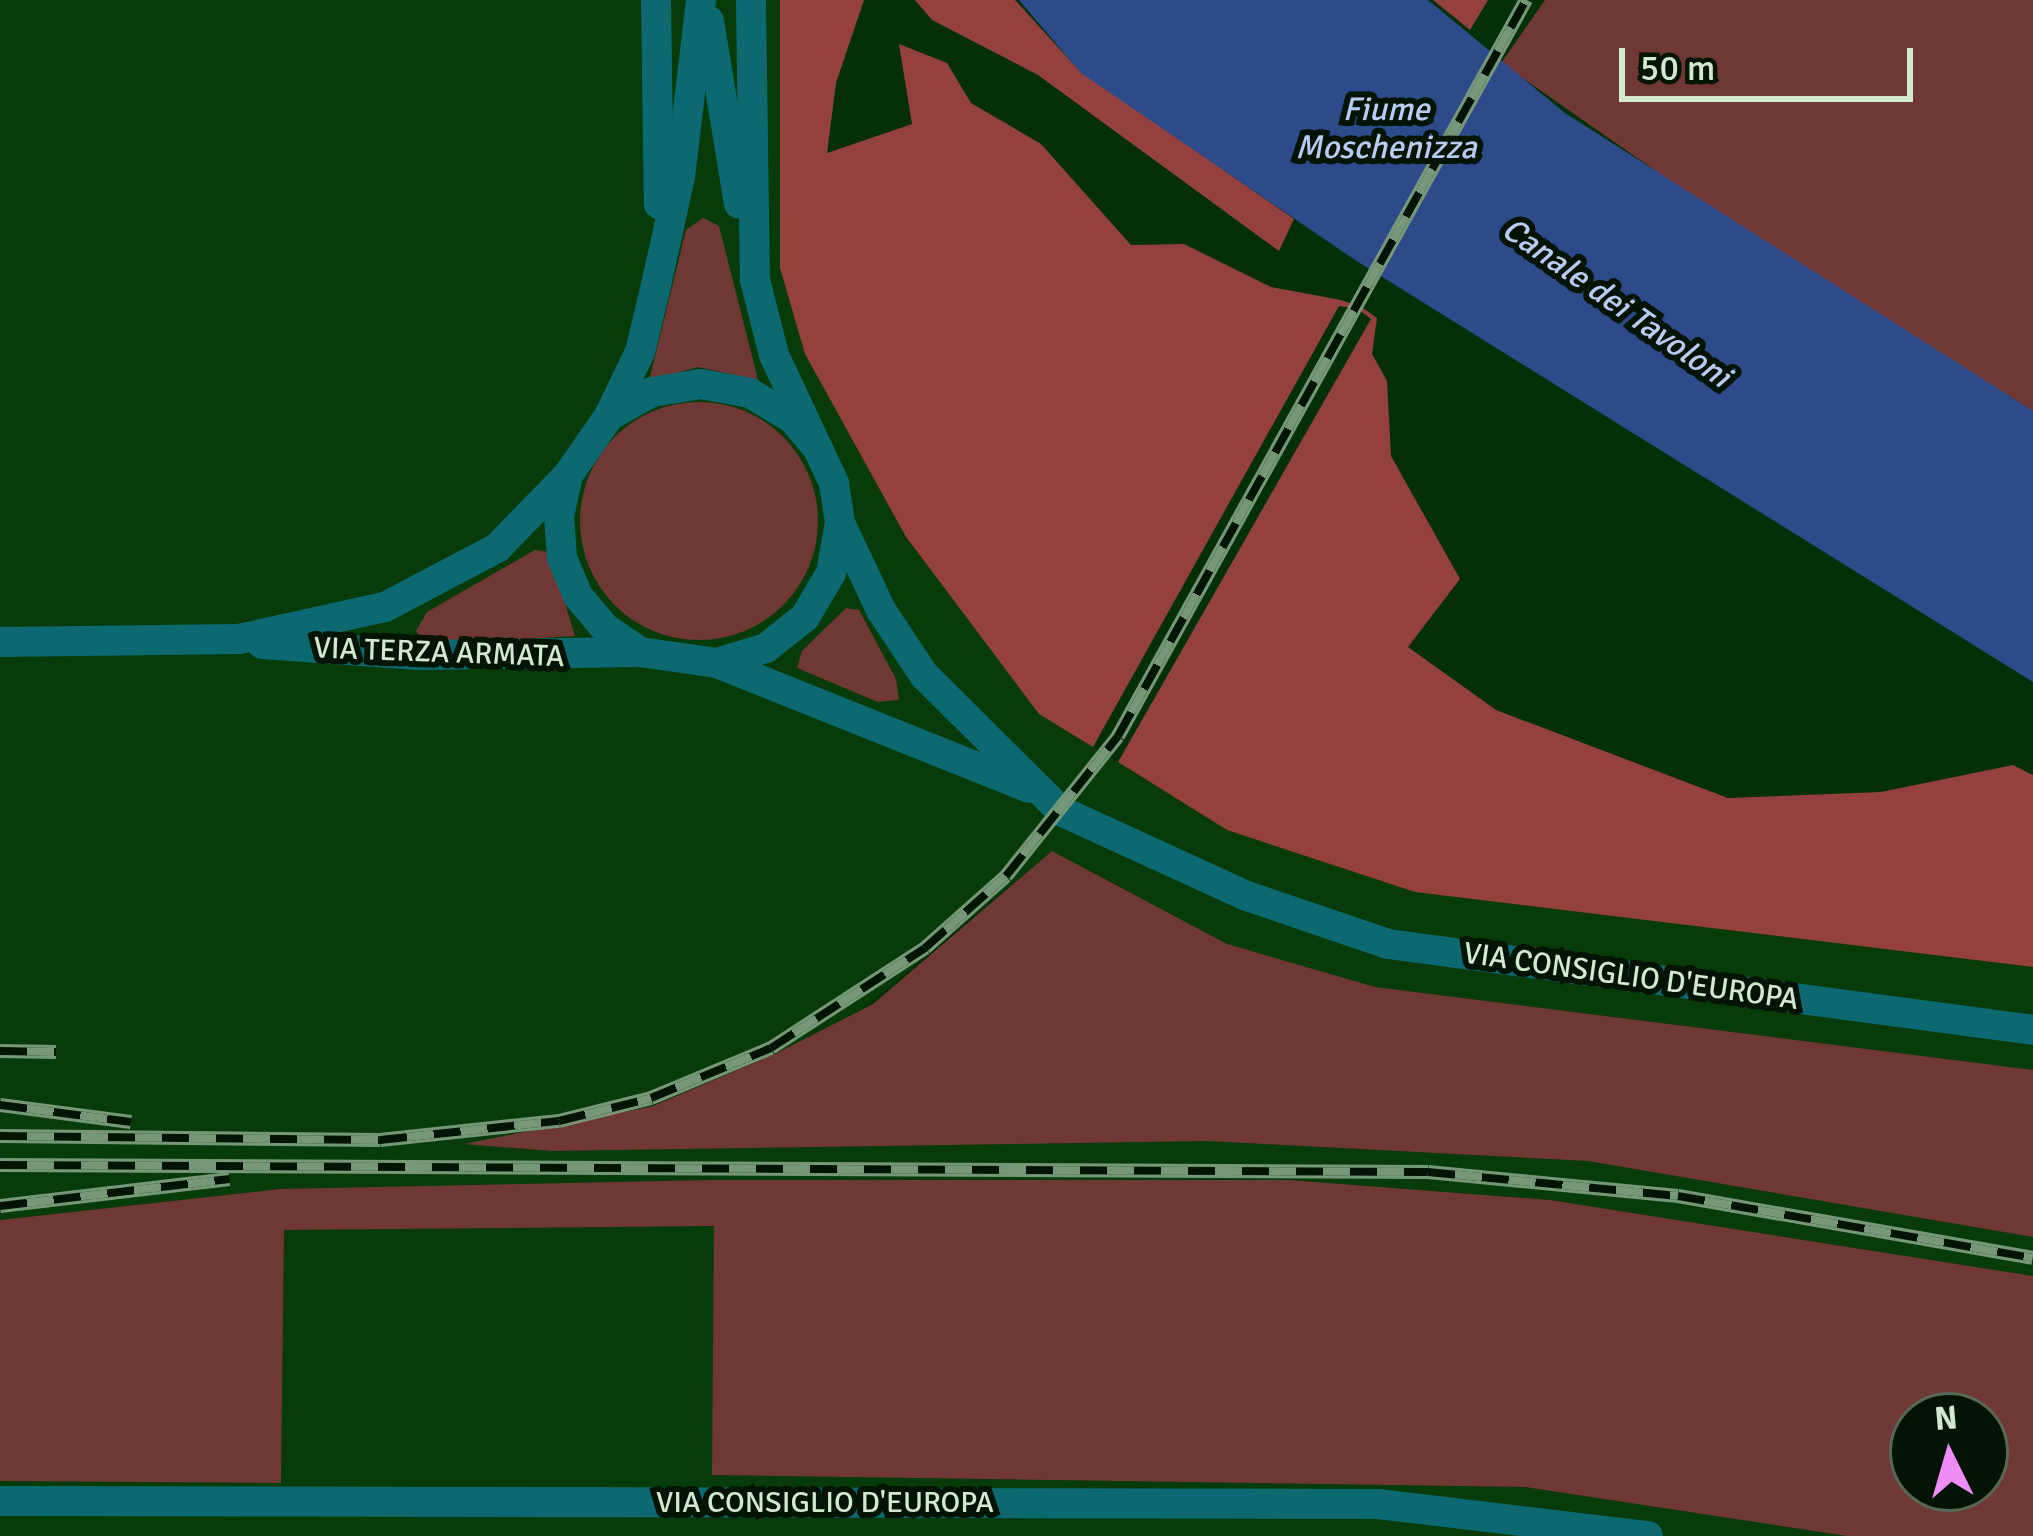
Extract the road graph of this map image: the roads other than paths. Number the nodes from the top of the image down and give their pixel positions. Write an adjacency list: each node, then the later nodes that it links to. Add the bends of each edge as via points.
1 (656, 0): 5 (street, VIA TERZA ARMATA)
2 (703, 0): 4 (street, VIA TERZA ARMATA); 5 (street, VIA TERZA ARMATA, via 680,177)
3 (751, 0): 4 (street, VIA TERZA ARMATA)
4 (755, 280): 7 (street, VIA TERZA ARMATA, via 774,355)
5 (656, 285): 6 (street, VIA TERZA ARMATA, via 640,352)
6 (609, 416): 7 (street, via 652,392 701,384 750,393 793,419); 8 (street, VIA TERZA ARMATA)
7 (818, 449): 9 (street, VIA TERZA ARMATA)
8 (568, 476): 10 (street, VIA TERZA ARMATA, via 497,548 385,608); 12 (street, VIA TERZA ARMATA, via 559,516 562,558 578,596)
9 (840, 524): 13 (street, VIA TERZA ARMATA, via 831,573 805,617 766,648); 14 (street, VIA CONSIGLIO D'EUROPA, via 924,675)
10 (239, 639): 11 (street, VIA TERZA ARMATA); 12 (street, VIA TERZA ARMATA, via 419,655)
11 (0, 642)
12 (640, 652): 13 (street, VIA TERZA ARMATA)
13 (717, 663): 14 (street, VIA CONSIGLIO D'EUROPA)
14 (1046, 795): 15 (street, VIA CONSIGLIO D'EUROPA, via 1061,811 1247,896 1388,944)
15 (2033, 1030)
16 (0, 1501): 17 (street, VIA CONSIGLIO D'EUROPA, via 1378,1504)
17 (1648, 1536)

